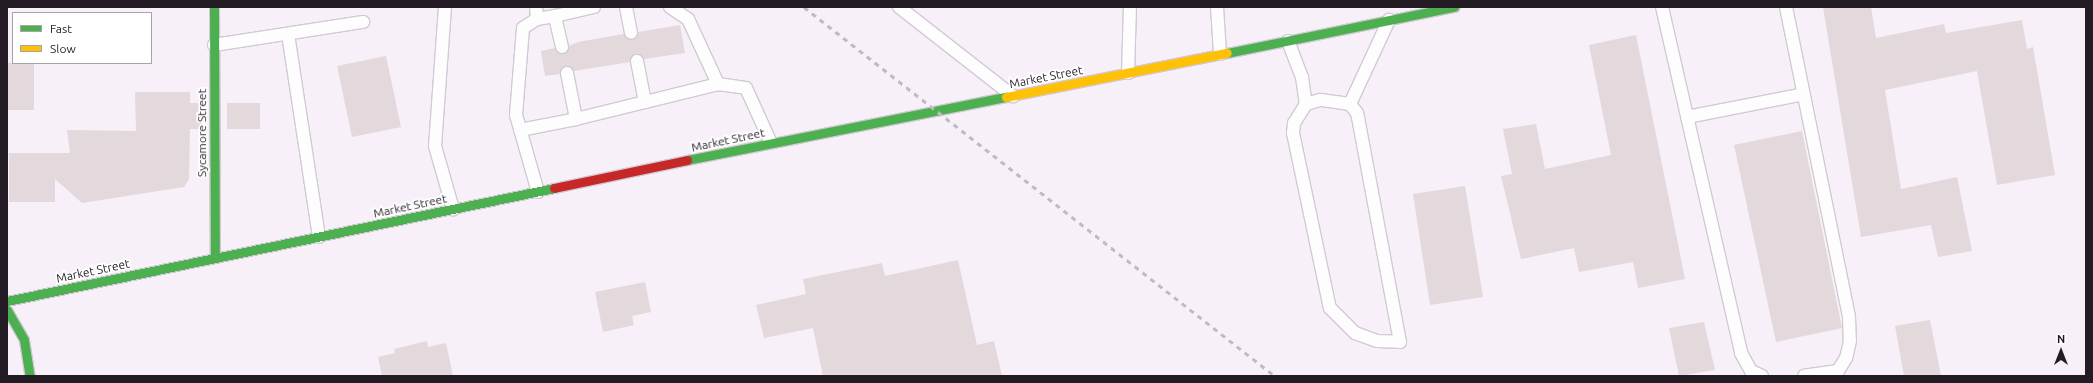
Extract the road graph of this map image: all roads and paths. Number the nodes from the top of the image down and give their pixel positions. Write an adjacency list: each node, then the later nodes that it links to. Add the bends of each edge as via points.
1 (214, 7): 20 (main road, Sycamore Street)
2 (445, 7): 37 (lane, via 435,146)
3 (536, 7): 14 (lane)
4 (594, 7): 13 (lane)
5 (626, 7): 17 (lane)
6 (670, 7): 26 (lane, via 688,19)
7 (899, 7): 28 (lane)
8 (1130, 7): 25 (lane)
9 (1217, 7): 22 (lane)
10 (1454, 7): 15 (main road, Market Street)
11 (1662, 7): 32 (lane)
12 (1786, 7): 27 (lane)
13 (555, 16): 14 (lane); 21 (lane)
14 (537, 19): 34 (lane, via 523,28 516,114)
15 (1389, 20): 19 (main road, Market Street); 31 (lane)
16 (363, 22): 18 (lane)
17 (631, 33)
18 (288, 34): 20 (lane); 38 (lane)
19 (1288, 41): 22 (main road, Market Street); 30 (lane, via 1302,77)
20 (214, 46): 39 (main road, Sycamore Street)
21 (562, 47)
22 (1220, 54): 25 (main road, Market Street)
23 (637, 61): 29 (lane)
24 (567, 73): 33 (lane)
25 (1128, 73): 28 (main road, Market Street)
26 (718, 84): 29 (lane); 35 (lane, via 746,88)
27 (1804, 94): 32 (lane); 44 (lane, via 1849,317 1850,341 1846,358 1838,371)
28 (1013, 96): 35 (main road, Market Street)
29 (645, 102): 33 (lane)
30 (1306, 104): 31 (lane, via 1320,100); 31 (lane, via 1294,123 1293,133 1330,308 1355,333 1377,341 1400,342 1357,113)
31 (1350, 104)
32 (1687, 117): 43 (lane, via 1741,353 1751,371)
33 (576, 119): 34 (lane)
34 (520, 130): 36 (lane)
35 (771, 143): 36 (main road, Market Street)
36 (538, 192): 37 (main road, Market Street)
37 (453, 209): 38 (main road, Market Street)
38 (319, 236): 39 (main road, Market Street)
39 (215, 258): 40 (main road, Market Street)
40 (7, 300)
41 (7, 310): 42 (main road, via 24,340)
42 (30, 376)
43 (1762, 376)
44 (1804, 376)

